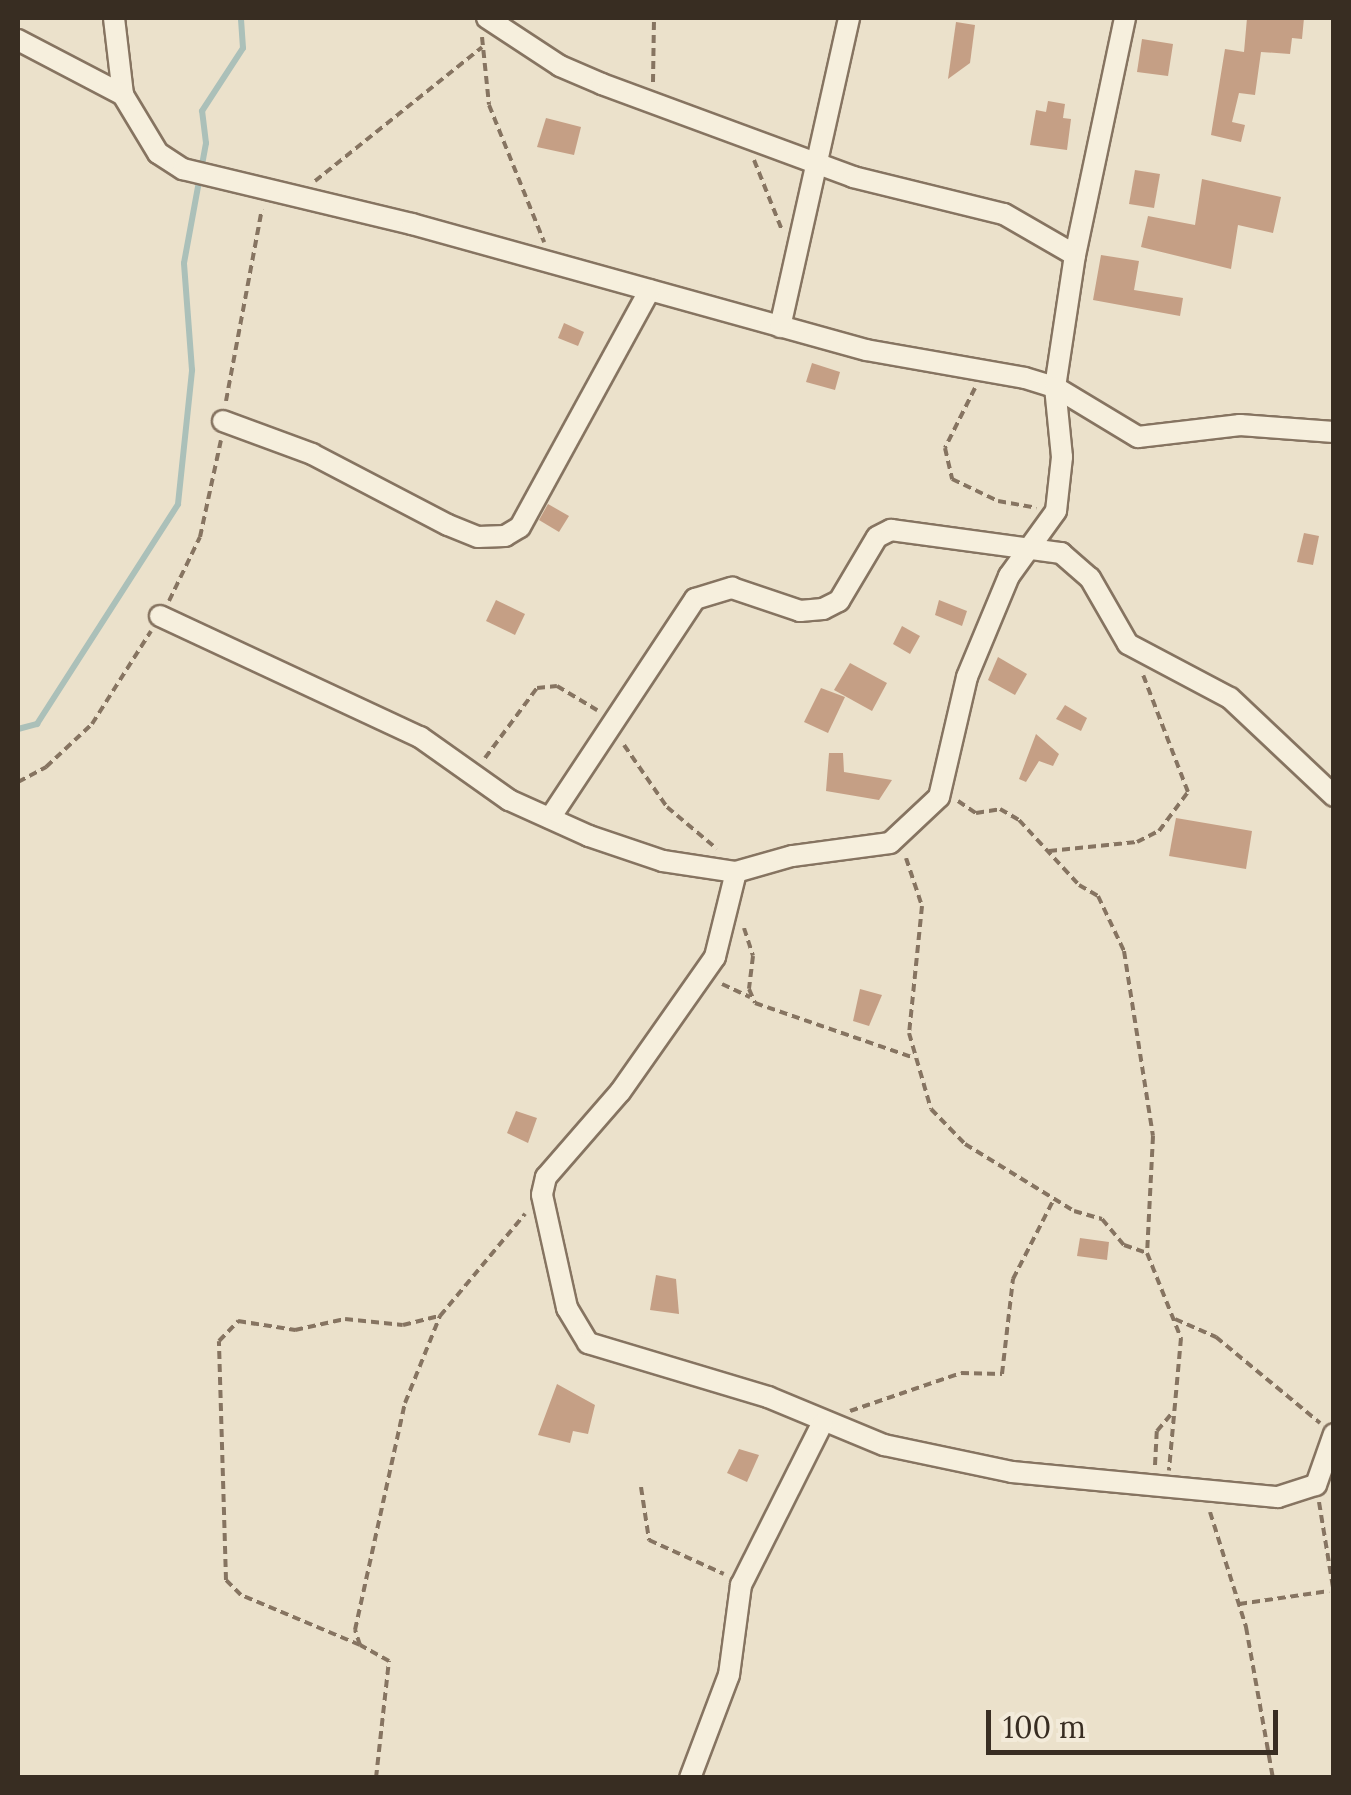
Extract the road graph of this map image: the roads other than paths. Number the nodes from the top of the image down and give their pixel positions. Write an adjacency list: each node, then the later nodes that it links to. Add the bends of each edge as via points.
1 (114, 18): 6 (street)
2 (850, 18): 7 (street)
3 (1124, 18): 8 (street)
4 (485, 25): 7 (street, via 560,66)
5 (18, 40): 6 (street)
6 (123, 95): 9 (street, via 158,153 183,169)
7 (818, 161): 8 (street, via 853,177 1004,214); 10 (street)
8 (1075, 255): 11 (street)
9 (650, 290): 10 (street); 12 (street, via 520,527 505,536 478,536 448,525 312,454)
10 (780, 327): 11 (street)
11 (1055, 387): 13 (street, via 1138,437 1240,426); 14 (street, via 1062,457 1056,511)
12 (223, 422)
13 (1334, 432)
14 (1025, 551): 16 (street, via 1061,553 1078,564 1128,644 1230,698); 17 (street, via 891,530 877,536 838,601 823,609 783,606 732,588 706,590); 18 (street, via 967,677 939,797 904,833 878,847)
15 (160, 616): 17 (street, via 420,737)
16 (1334, 796)
17 (550, 818): 18 (street, via 645,856)
18 (741, 870): 19 (street, via 702,976 620,1092 546,1176 542,1196 567,1308 588,1343 768,1397)
19 (822, 1424): 20 (street, via 936,1460 1278,1497 1316,1485); 21 (street, via 741,1585 724,1692)
20 (1334, 1430)
21 (690, 1778)

